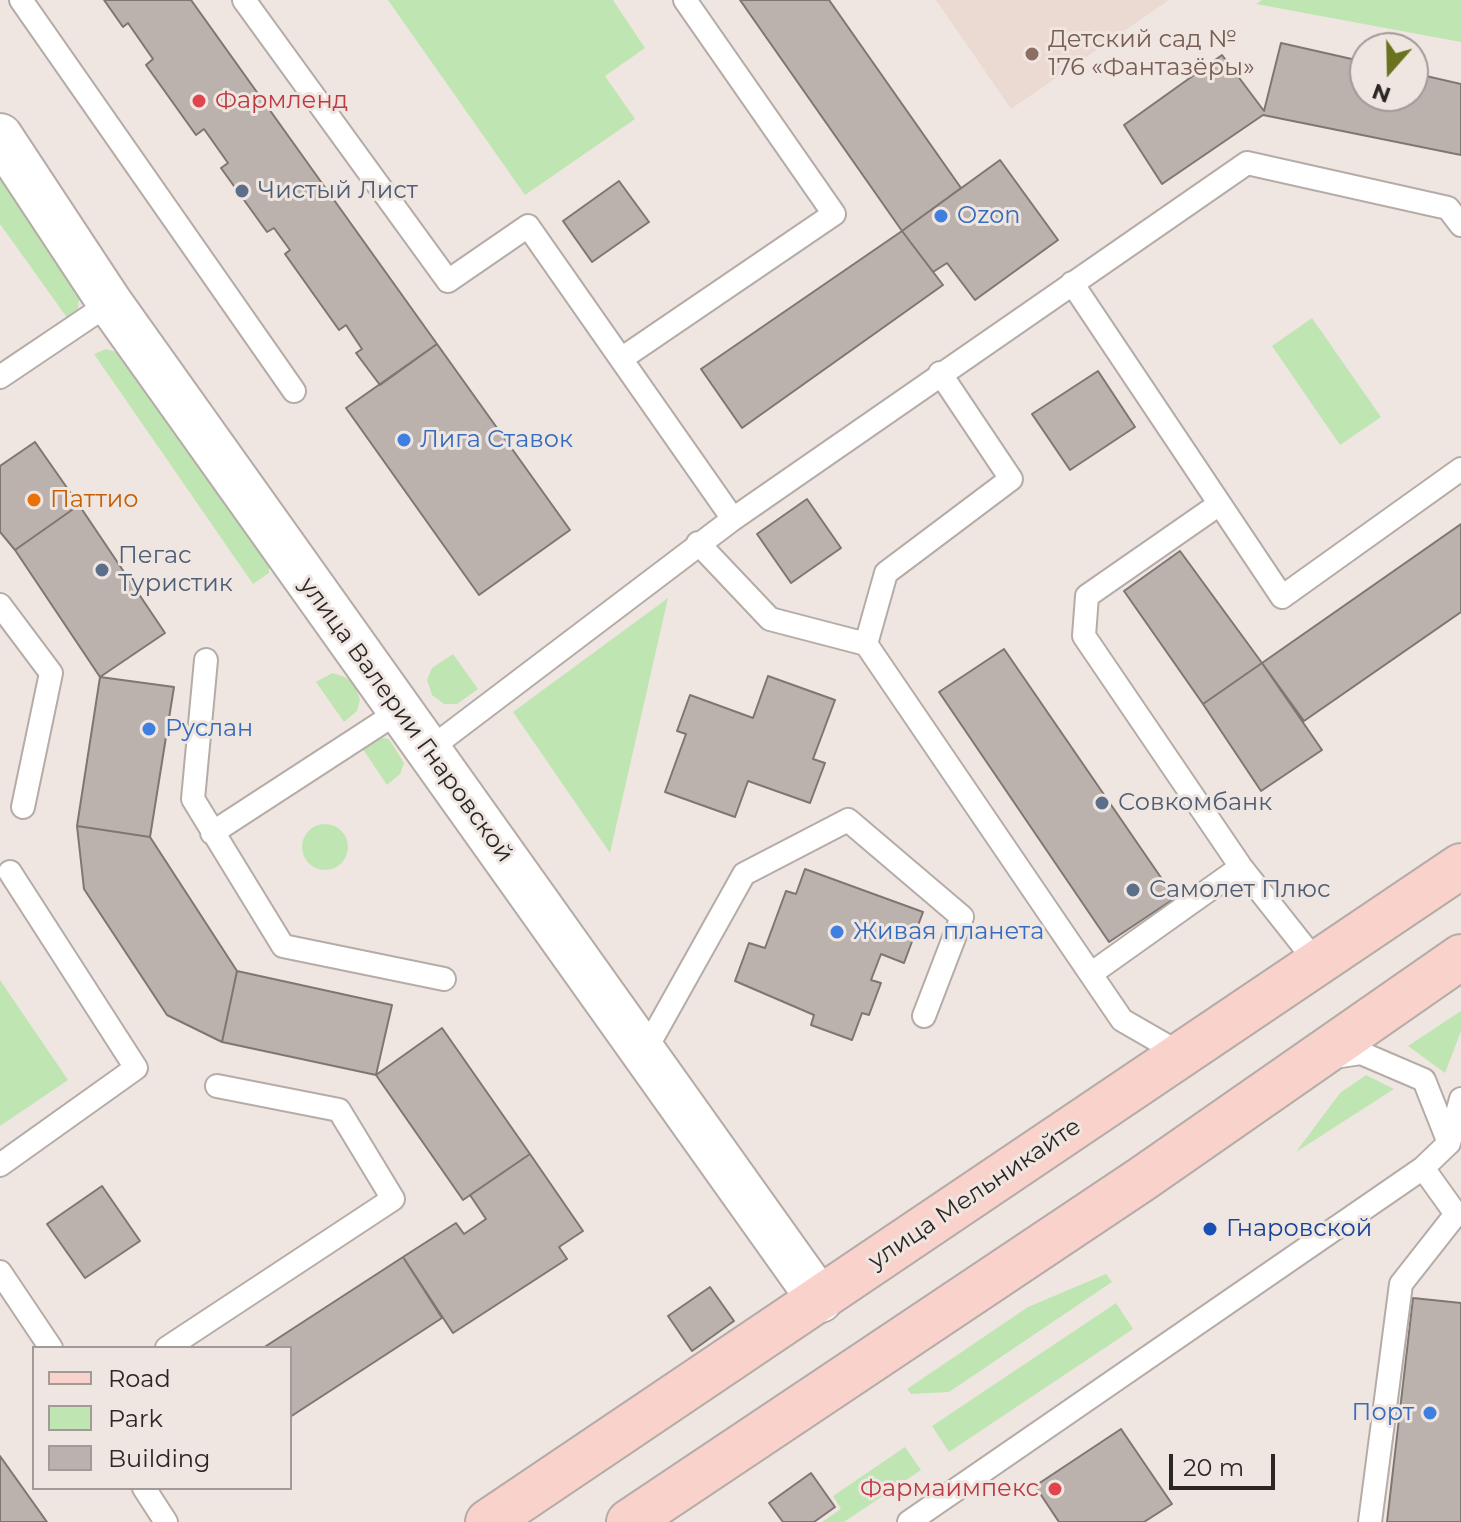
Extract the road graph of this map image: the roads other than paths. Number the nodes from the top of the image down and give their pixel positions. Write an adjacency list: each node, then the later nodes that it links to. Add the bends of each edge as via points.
1 (21, 0): 11 (lane)
2 (244, 0): 8 (lane, via 448,281 528,226)
3 (685, 0): 8 (lane, via 834,214)
4 (0, 136): 7 (street, улица Валерии Гнаровской)
5 (1461, 225): 6 (lane, via 1448,208 1247,163)
6 (1072, 283): 9 (lane); 13 (lane)
7 (110, 303): 10 (lane); 19 (street, улица Валерии Гнаровской)
8 (621, 359): 14 (lane)
9 (940, 373): 14 (lane); 17 (lane, via 1011,479 886,573)
10 (0, 377)
11 (294, 391)
12 (1461, 469): 13 (lane, via 1282,597)
13 (1218, 505): 24 (lane, via 1087,596 1084,636)
14 (733, 519): 15 (lane)
15 (698, 543): 17 (lane, via 770,619); 20 (lane)
16 (0, 605): 21 (lane, via 51,673)
17 (866, 644): 28 (lane)
18 (206, 660): 22 (lane, via 193,799)
19 (398, 712): 20 (street, улица Валерии Гнаровской); 22 (lane)
20 (427, 751): 31 (street, улица Валерии Гнаровской)
21 (23, 807)
22 (212, 833): 29 (lane, via 283,946)
23 (1461, 866): 27 (main road, улица Мельникайте)
24 (1241, 867): 27 (lane); 28 (lane)
25 (10, 872): 37 (lane, via 136,1068)
26 (1461, 957): 33 (main road)
27 (1317, 963): 32 (main road, улица Мельникайте)
28 (1092, 973): 32 (lane, via 1122,1020)
29 (444, 979)
30 (924, 1016): 31 (lane, via 962,917 848,820 744,874)
31 (645, 1051): 41 (street, улица Валерии Гнаровской)
32 (1181, 1054): 41 (main road, улица Мельникайте)
33 (1310, 1060): 36 (lane, via 1361,1053 1424,1080); 47 (main road, via 1142,1179)
34 (217, 1086): 43 (lane, via 339,1110 393,1199)
35 (1461, 1099): 36 (lane)
36 (1449, 1143): 38 (lane)
37 (0, 1165)
38 (1423, 1168): 39 (lane); 48 (lane)
39 (1459, 1214): 49 (lane, via 1401,1284)
40 (0, 1272): 42 (lane)
41 (820, 1300): 46 (main road, улица Мельникайте)
42 (50, 1346)
43 (170, 1346)
44 (145, 1490): 45 (lane)
45 (166, 1522)
46 (488, 1522)
47 (629, 1522)
48 (909, 1522)
49 (1370, 1522)

